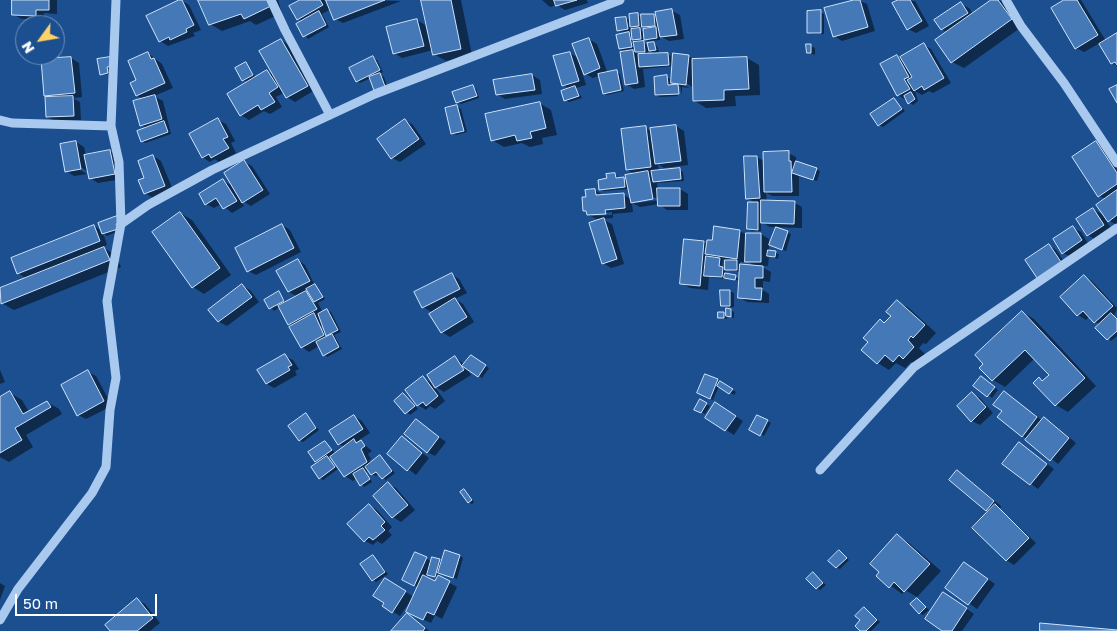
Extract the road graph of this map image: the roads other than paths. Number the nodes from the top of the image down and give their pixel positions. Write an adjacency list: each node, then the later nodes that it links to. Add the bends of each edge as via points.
1 (116, 0): 7 (street)
2 (271, 0): 5 (street)
3 (620, 0): 5 (street, via 375,94)
4 (1006, 0): 8 (street, via 1037,50 1064,83)
5 (330, 115): 9 (street, via 212,170 148,205)
6 (0, 120): 7 (street)
7 (111, 126): 9 (street, via 120,162)
8 (1117, 163)
9 (121, 224): 12 (street, via 107,301 116,378 106,467 92,493 18,589)
10 (1117, 228): 11 (street, via 914,366)
11 (820, 470)
12 (0, 620)

